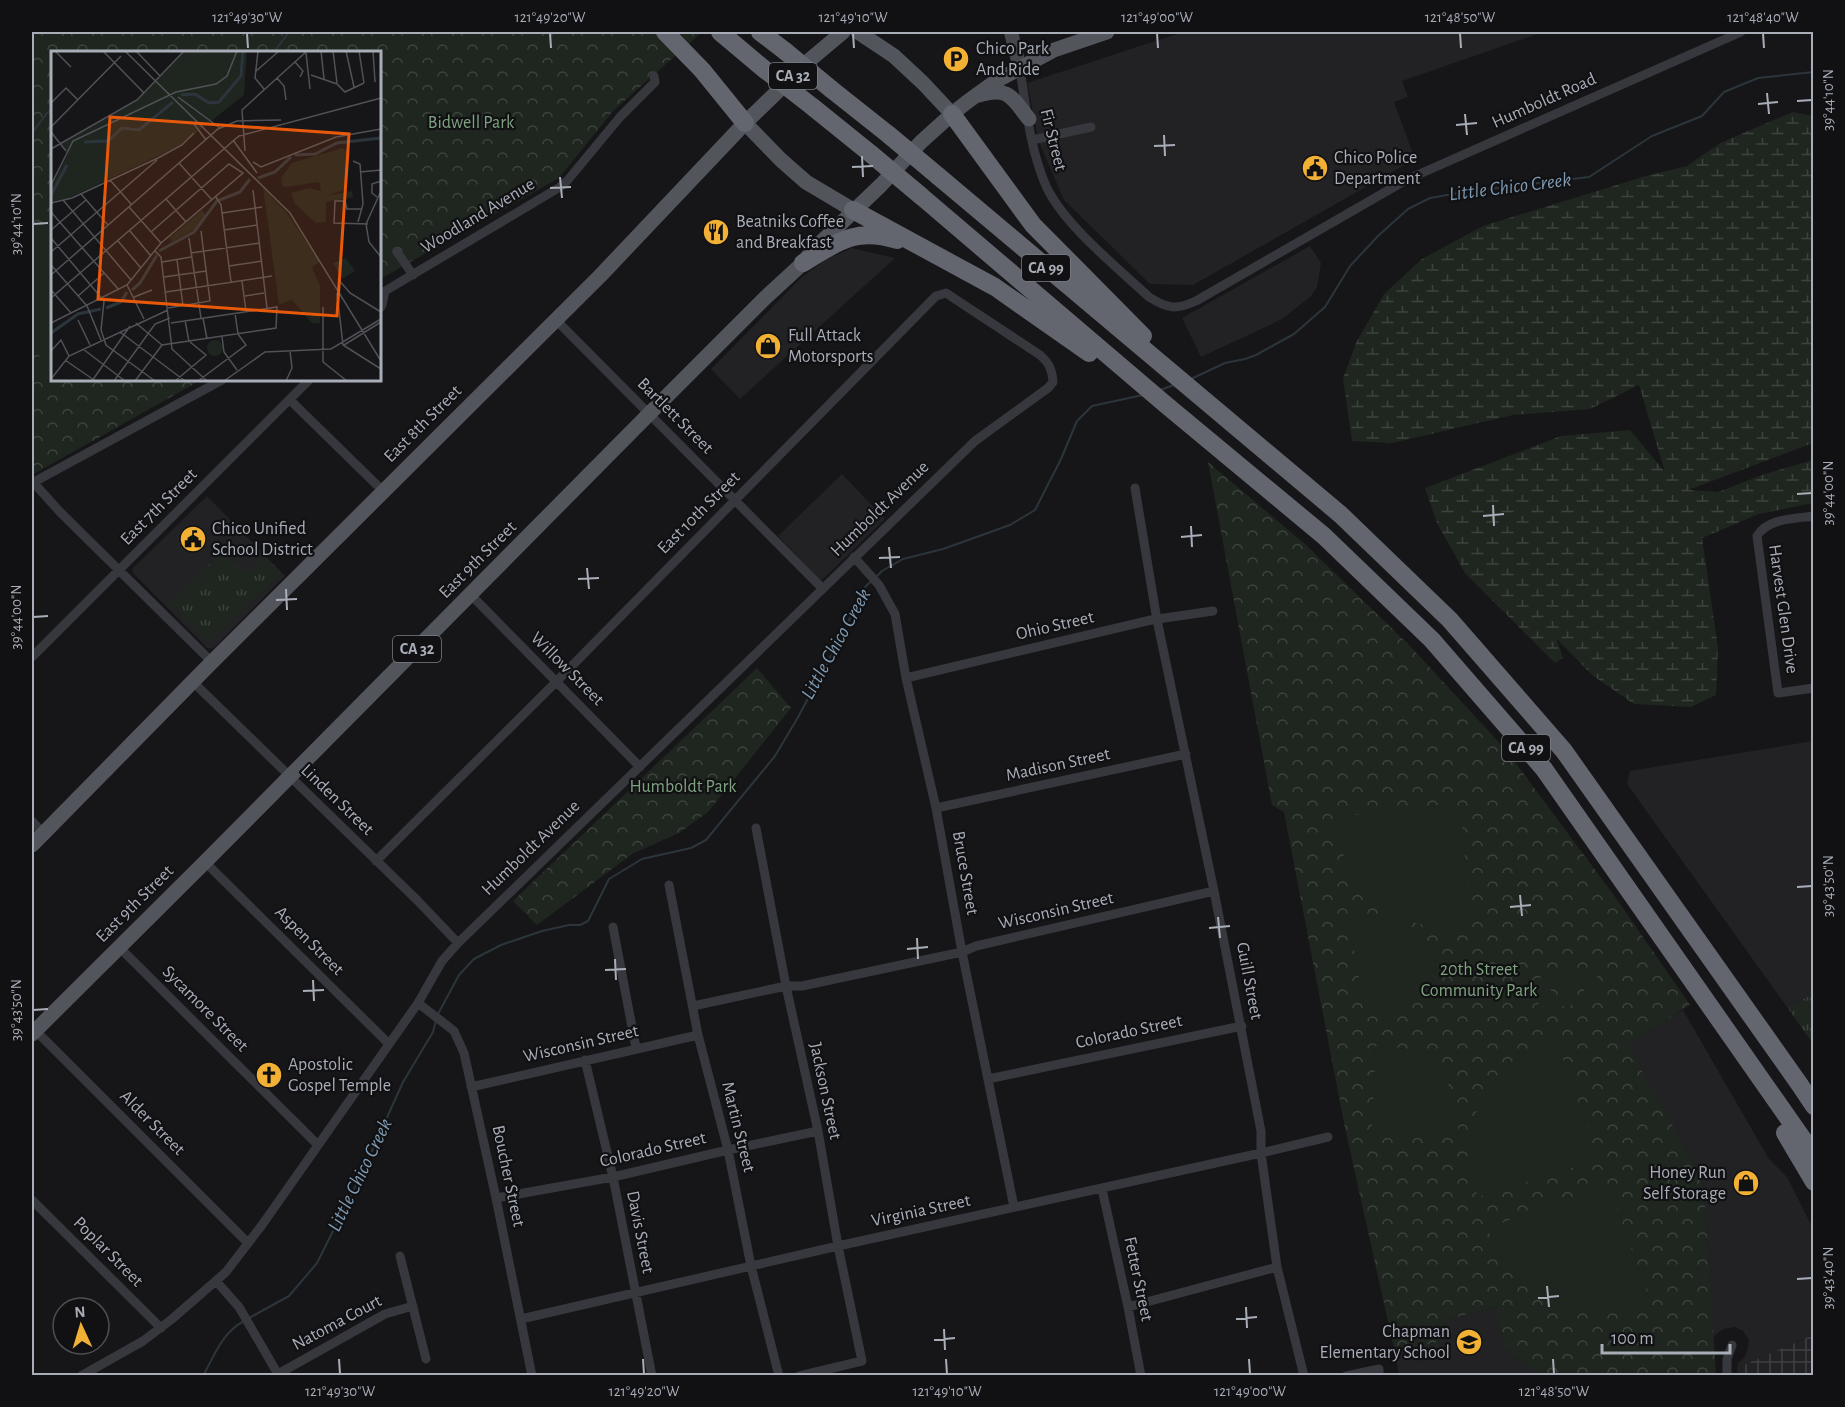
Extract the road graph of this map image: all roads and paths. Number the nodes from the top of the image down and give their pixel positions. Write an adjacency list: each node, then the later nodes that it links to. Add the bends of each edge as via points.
1 (665, 32): 14 (highway)
2 (720, 32): 26 (highway, CA 99, bridge, via 921,196)
3 (760, 32): 25 (highway, CA 99, bridge, via 889,135)
4 (843, 32): 14 (main road, East 8th Street / CA 32)
5 (858, 32): 12 (main road, via 894,56)
6 (1011, 32): 9 (street, Fir Street)
7 (1107, 32): 9 (main road, CA 32, via 1054,50)
8 (1741, 32): 23 (street, Humboldt Road, via 1406,180 1196,301)
9 (1020, 69): 11 (main road, CA 32); 13 (street, Fir Street)
10 (654, 76): 21 (street, Woodland Avenue, via 655,82 567,181)
11 (974, 97): 12 (main road, CA 32); 13 (main road, via 1003,92)
12 (952, 114): 17 (main road, East 9th Street / CA 32); 25 (highway, via 1033,225 1159,353)
13 (1029, 119): 16 (street, Fir Street)
14 (745, 123): 17 (main road, via 806,182); 24 (main road, East 8th Street / CA 32)
15 (1091, 127): 16 (street)
16 (1032, 140): 23 (street, Fir Street, via 1047,187 1068,220 1149,297)
17 (853, 210): 19 (highway); 20 (main road, East 9th Street / CA 32)
18 (397, 252): 21 (street)
19 (949, 261): 20 (highway, via 896,240 864,235 842,240); 26 (highway, via 995,287)
20 (803, 263): 31 (main road, East 9th Street / CA 32)
21 (413, 275): 22 (street, Woodland Avenue)
22 (382, 293)
23 (1174, 308)
24 (556, 320): 31 (street, Bartlett Street); 34 (main road, East 8th Street / CA 32)
25 (1165, 368): 76 (highway, CA 99, via 1341,515 1458,629 1564,751)
26 (1131, 380): 74 (highway, CA 99, via 1324,536 1432,640 1544,769)
27 (220, 381): 32 (street)
28 (308, 381): 30 (street, East 7th Street)
29 (1053, 382): 35 (street, East 10th Street, via 1052,370 1040,354 946,293 936,296); 37 (street, Humboldt Avenue, via 975,441)
30 (290, 400): 34 (street); 38 (street, East 7th Street)
31 (649, 414): 35 (street, Bartlett Street); 40 (main road, East 9th Street / CA 32)
32 (32, 482): 38 (street)
33 (1135, 488): 42 (street, Guill Street)
34 (383, 491): 44 (main road, East 8th Street / CA 32)
35 (735, 499): 39 (street, Bartlett Street); 47 (street, East 10th Street)
36 (1814, 516): 48 (street, Harvest Glen Drive, via 1768,524 1757,536 1778,693)
37 (854, 557): 39 (street, Humboldt Avenue); 45 (street, Bruce Street, via 879,585 895,614)
38 (120, 570): 43 (street, East 7th Street); 44 (street)
39 (822, 588): 50 (street, Humboldt Avenue)
40 (471, 595): 47 (street, Willow Street); 51 (main road, East 9th Street / CA 32)
41 (1212, 610): 42 (street, Ohio Street)
42 (1157, 620): 45 (street, Ohio Street); 49 (street, Guill Street)
43 (32, 657)
44 (212, 662): 46 (main road, East 8th Street / CA 32)
45 (906, 678): 52 (street, Bruce Street)
46 (192, 682): 51 (street, Linden Street); 55 (main road, East 8th Street / CA 32)
47 (555, 682): 50 (street, Willow Street); 57 (street, East 10th Street)
48 (1814, 688)
49 (1186, 754): 52 (street, Madison Street); 60 (street, Guill Street)
50 (640, 767): 62 (street, Humboldt Avenue)
51 (289, 777): 57 (street, Linden Street); 58 (main road, East 9th Street / CA 32)
52 (936, 808): 64 (street, Bruce Street)
53 (32, 821): 55 (street)
54 (756, 828): 65 (street, Jackson Street)
55 (43, 833): 56 (main road, East 8th Street / CA 32)
56 (32, 845)
57 (376, 861): 62 (street, Linden Street)
58 (205, 862): 63 (main road, East 9th Street / CA 32); 71 (street, Aspen Street)
59 (669, 885): 67 (street, Martin Street)
60 (1214, 891): 64 (street, Wisconsin Street); 68 (street, Guill Street)
61 (613, 927): 72 (street)
62 (458, 943): 66 (street, Humboldt Avenue, via 442,961)
63 (119, 947): 69 (main road, East 9th Street / CA 32); 82 (street, Sycamore Street)
64 (962, 952): 65 (street, Wisconsin Street, via 802,986); 75 (street, Bruce Street)
65 (786, 986): 67 (street, Wisconsin Street); 80 (street, Jackson Street)
66 (418, 1003): 71 (street, Humboldt Avenue); 77 (street, Boucher Street, via 454,1030 464,1053)
67 (693, 1006): 70 (street, Martin Street)
68 (1242, 1026): 75 (street, Colorado Street); 84 (street, Guill Street, via 1261,1131)
69 (33, 1030): 92 (street, Alder Street)
70 (698, 1035): 72 (street, Wisconsin Street); 83 (street, Martin Street)
71 (389, 1044): 82 (street, Humboldt Avenue)
72 (636, 1048): 73 (street, Wisconsin Street)
73 (585, 1060): 77 (street, Wisconsin Street); 86 (street, Davis Street)
74 (1755, 1072): 85 (highway, CA 99); 87 (highway, via 1768,1103)
75 (988, 1079): 91 (street, Bruce Street)
76 (1800, 1085): 78 (highway); 79 (highway, CA 99)
77 (471, 1087): 89 (street, Boucher Street)
78 (1814, 1099)
79 (1814, 1106)
80 (818, 1131): 83 (street, Colorado Street); 93 (street, Jackson Street)
81 (1328, 1137): 84 (street, Virginia Street)
82 (318, 1144): 92 (street, Humboldt Avenue)
83 (728, 1150): 86 (street, Colorado Street); 95 (street, Martin Street)
84 (1261, 1153): 88 (street, Virginia Street); 96 (street, Guill Street)
85 (1814, 1155)
86 (613, 1177): 89 (street, Colorado Street); 98 (street, Davis Street)
87 (1814, 1182)
88 (1102, 1189): 91 (street, Virginia Street); 100 (street, Fetter Street)
89 (496, 1198): 101 (street, Boucher Street)
90 (33, 1205): 102 (street, Poplar Street)
91 (1014, 1207): 93 (street, Virginia Street)
92 (248, 1244): 97 (street, Humboldt Avenue)
93 (838, 1246): 95 (street, Virginia Street); 111 (street, Jackson Street, via 862,1361)
94 (400, 1256): 99 (street)
95 (751, 1266): 98 (street, Virginia Street); 110 (street, Martin Street)
96 (1277, 1267): 100 (street); 113 (street, Guill Street)
97 (216, 1281): 102 (street, Humboldt Avenue); 106 (street, via 239,1307)
98 (635, 1292): 101 (street, Virginia Street); 109 (street, Davis Street)
99 (413, 1306): 104 (street); 106 (street, Natoma Court, via 384,1314)
100 (1128, 1307): 112 (street, Fetter Street)
101 (521, 1319): 108 (street, Boucher Street)
102 (161, 1328): 107 (street, Humboldt Avenue)
103 (1732, 1345): 115 (street)
104 (426, 1359)
105 (1379, 1372): 114 (street)
106 (279, 1375)
107 (81, 1376)
108 (532, 1376)
109 (652, 1376)
110 (779, 1376)
111 (799, 1376)
112 (1141, 1376)
113 (1304, 1376)
114 (1346, 1376)
115 (1726, 1376)

